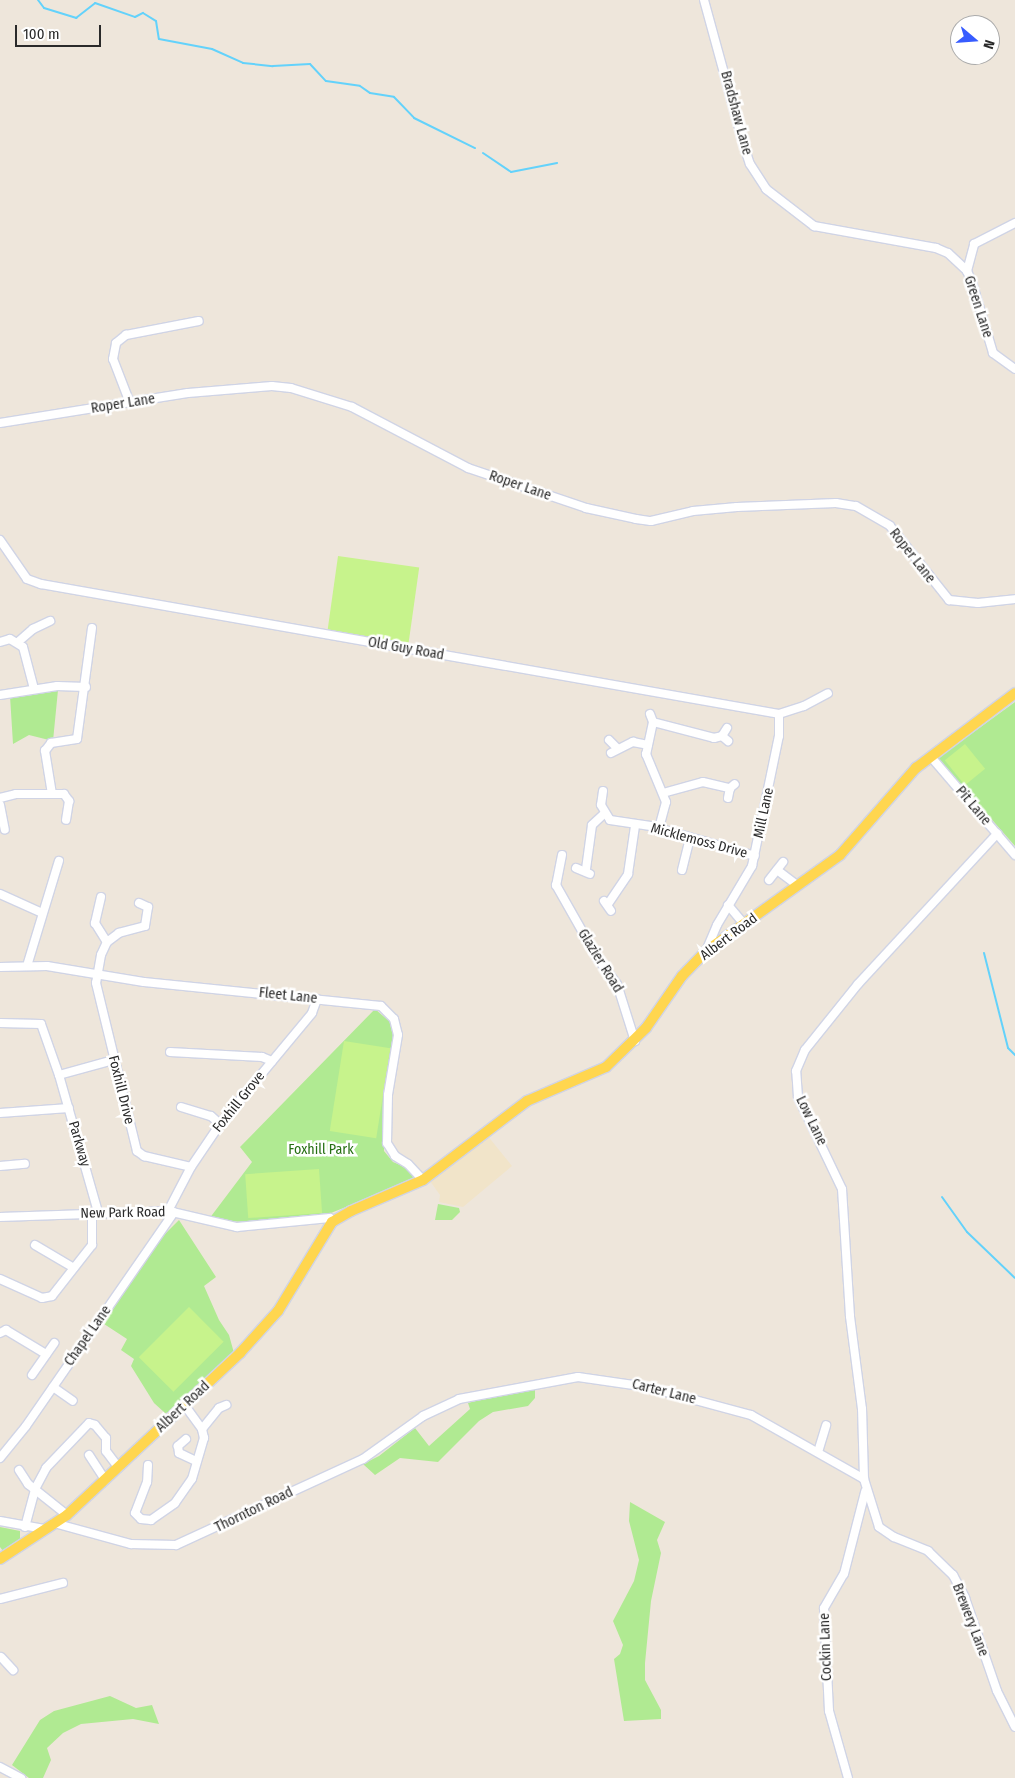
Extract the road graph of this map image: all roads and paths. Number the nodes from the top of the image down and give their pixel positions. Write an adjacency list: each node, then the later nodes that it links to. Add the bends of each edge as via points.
1 (704, 0): 3 (street, Bradshaw Lane, via 744,146 750,164 766,189 814,226)
2 (1015, 222): 4 (street, via 974,244)
3 (936, 248): 4 (street, Green Lane, via 948,253)
4 (967, 271): 8 (street, Green Lane, via 993,353)
5 (181, 315): 7 (street)
6 (199, 322): 7 (street)
7 (182, 324): 9 (street, via 126,335 116,343 113,359)
8 (1015, 369)
9 (130, 403): 10 (street, Roper Lane); 12 (street, Roper Lane, via 188,393 258,387 298,390 352,407 475,470 586,508 651,522 693,511 737,507 836,503 856,506 890,526 949,600)
10 (0, 423)
11 (0, 540): 22 (street, Old Guy Road, via 27,579 41,584)
12 (1015, 599)
13 (50, 621): 16 (street)
14 (92, 628): 17 (street)
15 (0, 642): 16 (street, via 10,639)
16 (18, 642): 18 (street, via 27,657)
17 (86, 687): 18 (street); 28 (street, via 76,739 51,744 45,750)
18 (34, 689): 21 (street)
19 (1015, 692): 26 (main road, Albert Road)
20 (828, 693): 22 (street, Old Guy Road)
21 (0, 695)
22 (779, 714): 42 (street, Mill Lane, via 779,736)
23 (727, 728): 25 (street, via 725,739 714,738 651,718)
24 (609, 740): 25 (street, via 614,751 633,742)
25 (648, 744): 27 (street, via 648,762)
26 (931, 757): 38 (street, Pit Lane); 49 (main road, Albert Road, via 916,768 840,854)
27 (663, 793): 31 (street, via 703,782 732,786); 36 (street, via 666,802)
28 (52, 794): 30 (street); 34 (street, via 64,794 70,801)
29 (605, 796): 33 (street)
30 (0, 798)
31 (728, 798)
32 (0, 804): 37 (street)
33 (604, 814): 35 (street, Micklemoss Drive, via 616,822); 45 (street, via 592,825 588,872)
34 (66, 820)
35 (635, 826): 36 (street, Micklemoss Drive); 55 (street, via 628,874)
36 (659, 828): 39 (street, Micklemoss Drive)
37 (6, 830)
38 (997, 834): 40 (street, Pit Lane); 53 (street, Low Lane)
39 (690, 838): 42 (street, Micklemoss Drive); 46 (street)
40 (1015, 855)
41 (562, 856): 66 (street, Glazier Road, via 556,885 598,959 617,984)
42 (755, 856): 56 (street, Mill Lane)
43 (59, 861): 57 (street)
44 (783, 862): 47 (street)
45 (576, 868)
46 (682, 870)
47 (777, 870): 48 (street); 49 (street)
48 (769, 880)
49 (798, 886): 58 (main road, Albert Road)
50 (928, 893): 53 (street)
51 (0, 894): 57 (street)
52 (101, 897): 59 (street, via 95,922)
53 (934, 900): 105 (street, Low Lane, via 826,1022 805,1050 796,1071 798,1097 842,1189 850,1316 862,1409)
54 (139, 903): 59 (street, via 151,907 145,926 119,933)
55 (608, 905)
56 (728, 905): 58 (street); 60 (street, Mill Lane)
57 (42, 913): 61 (street)
58 (746, 925): 60 (main road, Albert Road)
59 (107, 942): 63 (street)
60 (705, 952): 66 (main road, Albert Road, via 682,976)
61 (27, 966): 62 (street, Fleet Lane); 63 (street, Fleet Lane)
62 (0, 967)
63 (96, 973): 64 (street, Fleet Lane, via 144,982); 68 (street, Foxhill Drive)
64 (317, 999): 69 (street, Foxhill Grove, via 312,1013); 78 (street, Fleet Lane, via 381,1006 394,1019 398,1035 388,1096 387,1142 395,1156 408,1164)
65 (0, 1023): 70 (street, Parkway, via 41,1024)
66 (635, 1041): 78 (main road, Albert Road, via 606,1067 527,1101)
67 (170, 1052): 69 (street, via 262,1056)
68 (113, 1060): 70 (street); 77 (street, Foxhill Drive, via 136,1151 144,1156)
69 (272, 1061): 74 (street, Foxhill Grove)
70 (59, 1075): 72 (street, Parkway)
71 (181, 1107): 74 (street, via 211,1116)
72 (69, 1108): 73 (street); 80 (street, Parkway)
73 (0, 1113)
74 (220, 1124): 77 (street, Foxhill Grove)
75 (25, 1164): 76 (street)
76 (0, 1166)
77 (191, 1167): 79 (street, Foxhill Grove)
78 (422, 1180): 82 (main road, Albert Road)
79 (171, 1211): 80 (street, New Park Road); 82 (street, New Park Road, via 237,1227 330,1218); 90 (street, Chapel Lane)
80 (95, 1213): 81 (street, New Park Road); 84 (street, Parkway, via 92,1245)
81 (0, 1217)
82 (332, 1222): 93 (main road, Albert Road, via 278,1311)
83 (45, 1241): 84 (street, via 38,1246)
84 (74, 1268): 85 (street, Parkway, via 47,1298)
85 (0, 1279)
86 (0, 1333): 88 (street, via 6,1330)
87 (54, 1343): 88 (street)
88 (46, 1354): 89 (street)
89 (32, 1375)
90 (53, 1387): 91 (street); 100 (street, Chapel Lane)
91 (73, 1400)
92 (226, 1405): 96 (street)
93 (185, 1406): 96 (street); 103 (main road, Albert Road)
94 (438, 1408): 98 (street, Carter Lane, via 492,1391 555,1379 601,1378 751,1415); 111 (street, Thornton Road, via 363,1459 252,1508 185,1543 168,1546 132,1544)
95 (826, 1425): 98 (street)
96 (202, 1429): 101 (street, via 204,1438)
97 (186, 1439): 101 (street, via 178,1446 179,1453)
98 (818, 1452): 105 (street, Carter Lane)
99 (90, 1455): 106 (street)
100 (0, 1458)
101 (196, 1461): 102 (street, via 192,1478 163,1514 151,1520 141,1519 133,1513 144,1492)
102 (148, 1465)
103 (119, 1468): 106 (main road, Albert Road); 107 (street, via 106,1451 106,1438 89,1423 46,1468)
104 (19, 1470): 107 (street)
105 (864, 1479): 108 (street)
106 (105, 1480): 109 (main road, Albert Road)
107 (35, 1488): 109 (street); 112 (street)
108 (866, 1490): 119 (street, Brewery Lane, via 874,1518 883,1531 928,1552 953,1576 965,1598 997,1691); 122 (street, Cockin Lane, via 844,1574 824,1608 829,1711)
109 (67, 1515): 111 (main road, Albert Road)
110 (0, 1521): 112 (street, Thornton Road)
111 (49, 1526): 112 (street, Thornton Road); 113 (main road, Albert Road)
112 (25, 1527)
113 (1, 1557)
114 (62, 1583): 115 (street)
115 (0, 1599)
116 (8, 1651): 117 (street)
117 (1, 1658): 118 (street)
118 (13, 1670)
119 (1015, 1727)
120 (0, 1767): 121 (street)
121 (21, 1778)
122 (848, 1778)

